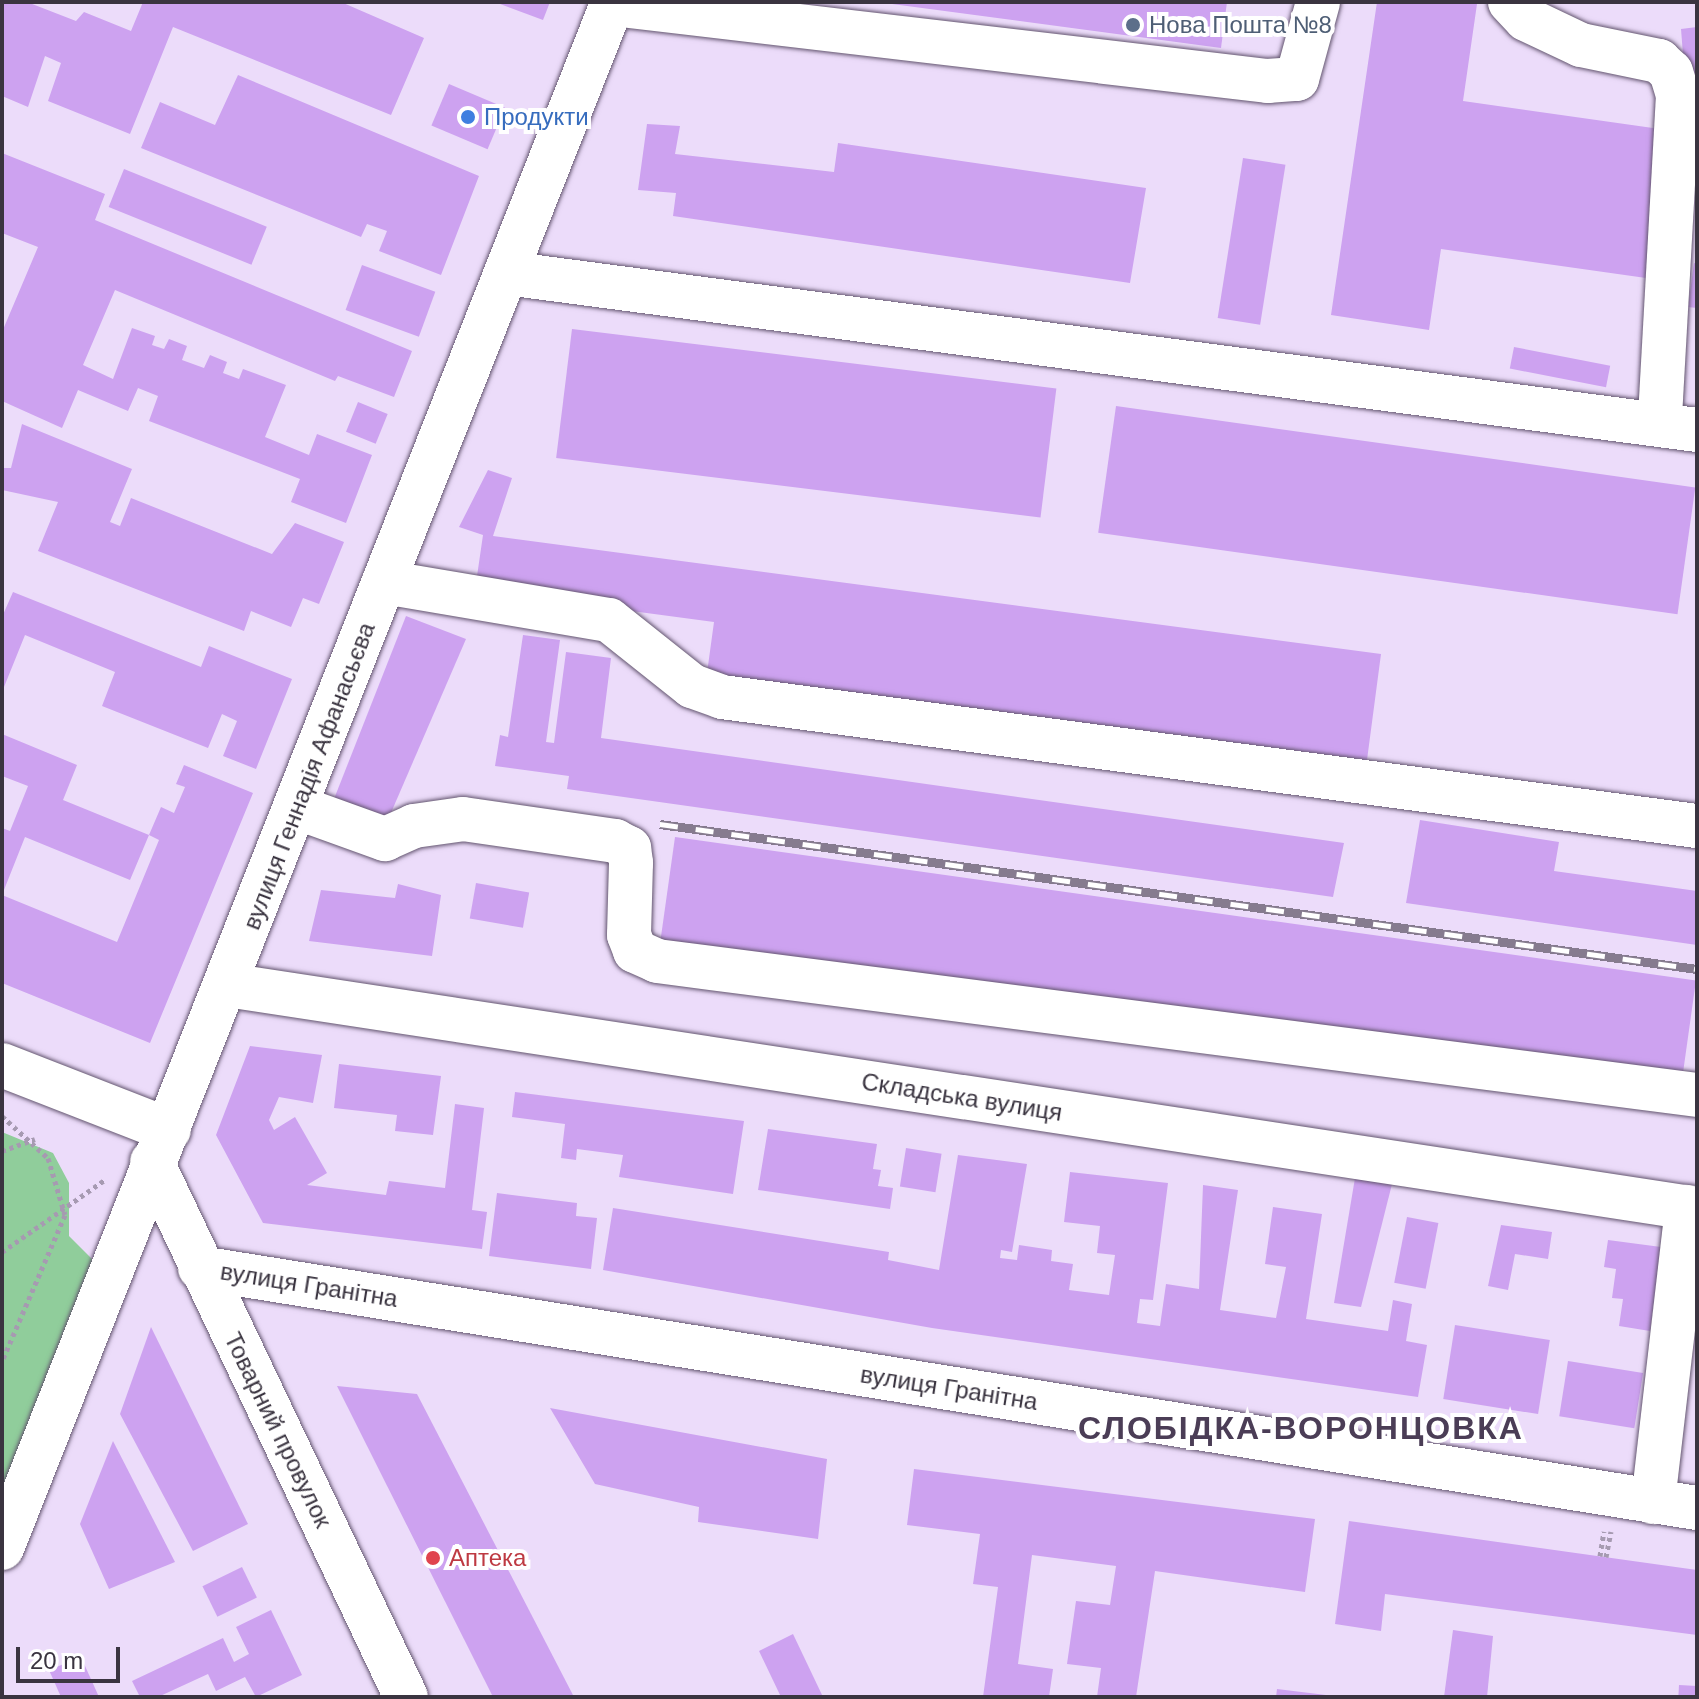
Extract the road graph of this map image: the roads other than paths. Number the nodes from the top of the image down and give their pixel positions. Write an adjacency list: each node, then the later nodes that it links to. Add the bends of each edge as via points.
1 (1318, 2): 3 (street, via 1297,79 1267,81)
2 (1510, 2): 5 (street, via 1526,19 1581,45 1659,61 1671,72 1678,95)
3 (612, 3): 4 (street, вулиця Геннадія Афанасьєва)
4 (506, 273): 5 (street); 6 (street, вулиця Геннадія Афанасьєва)
5 (1678, 425)
6 (384, 582): 7 (street, вулиця Геннадія Афанасьєва); 8 (street, via 609,620 692,686 722,697)
7 (296, 807): 9 (street, вулиця Геннадія Афанасьєва); 11 (street, via 385,839 414,826 463,819 615,841 629,848 629,935 635,951 657,961)
8 (1697, 826)
9 (227, 985): 12 (street, вулиця Геннадія Афанасьєва); 13 (street, Складська вулиця)
10 (2, 1065): 12 (street)
11 (1697, 1095)
12 (160, 1146): 14 (street, Товарний провулок); 17 (street, вулиця Геннадія Афанасьєва)
13 (1692, 1208): 15 (street)
14 (200, 1268): 15 (street, вулиця Гранітна); 18 (street, Товарний провулок)
15 (1653, 1502): 16 (street, вулиця Гранітна)
16 (1697, 1508)
17 (2, 1548)
18 (406, 1697)

